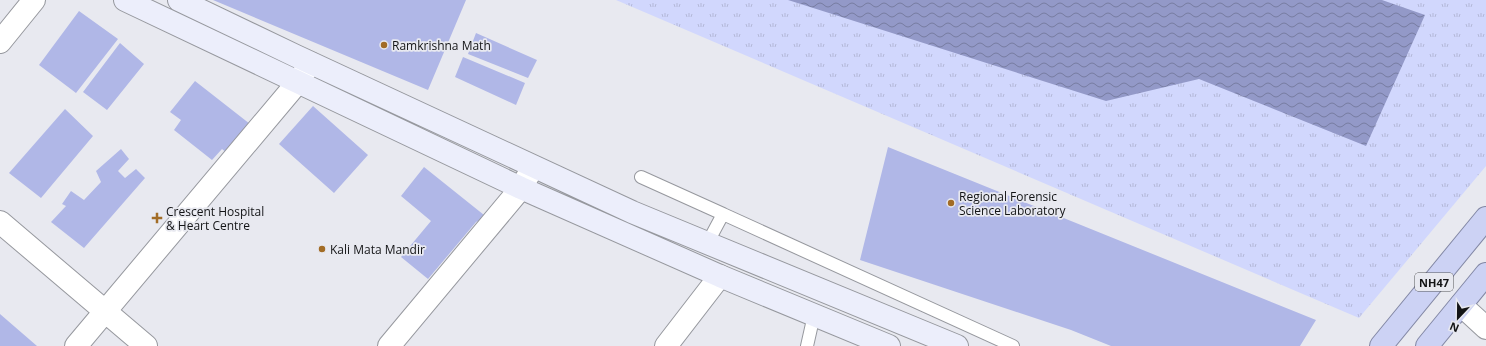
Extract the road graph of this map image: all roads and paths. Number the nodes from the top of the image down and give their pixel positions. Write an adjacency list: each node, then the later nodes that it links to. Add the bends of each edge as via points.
1 (34, 0): 4 (street)
2 (125, 0): 6 (main road)
3 (179, 0): 5 (main road)
4 (0, 42)
5 (310, 63): 6 (street); 7 (main road)
6 (298, 82): 9 (main road); 17 (street)
7 (533, 167): 9 (street); 13 (main road, via 632,212)
8 (641, 177): 10 (lane)
9 (521, 188): 15 (main road); 22 (street)
10 (723, 214): 13 (lane); 27 (lane)
11 (1486, 218): 28 (highway, NH47)
12 (0, 222): 17 (street)
13 (708, 242): 26 (main road)
14 (1486, 274): 16 (highway, NH47)
15 (720, 276): 18 (main road); 23 (street)
16 (1461, 305): 19 (street); 29 (highway, NH47)
17 (105, 312): 20 (street); 21 (street)
18 (814, 315): 24 (lane); 25 (main road)
19 (1486, 328)
20 (76, 346)
21 (146, 346)
22 (389, 346)
23 (666, 346)
24 (807, 346)
25 (889, 346)
26 (957, 346)
27 (1013, 346)
28 (1381, 346)
29 (1427, 346)

